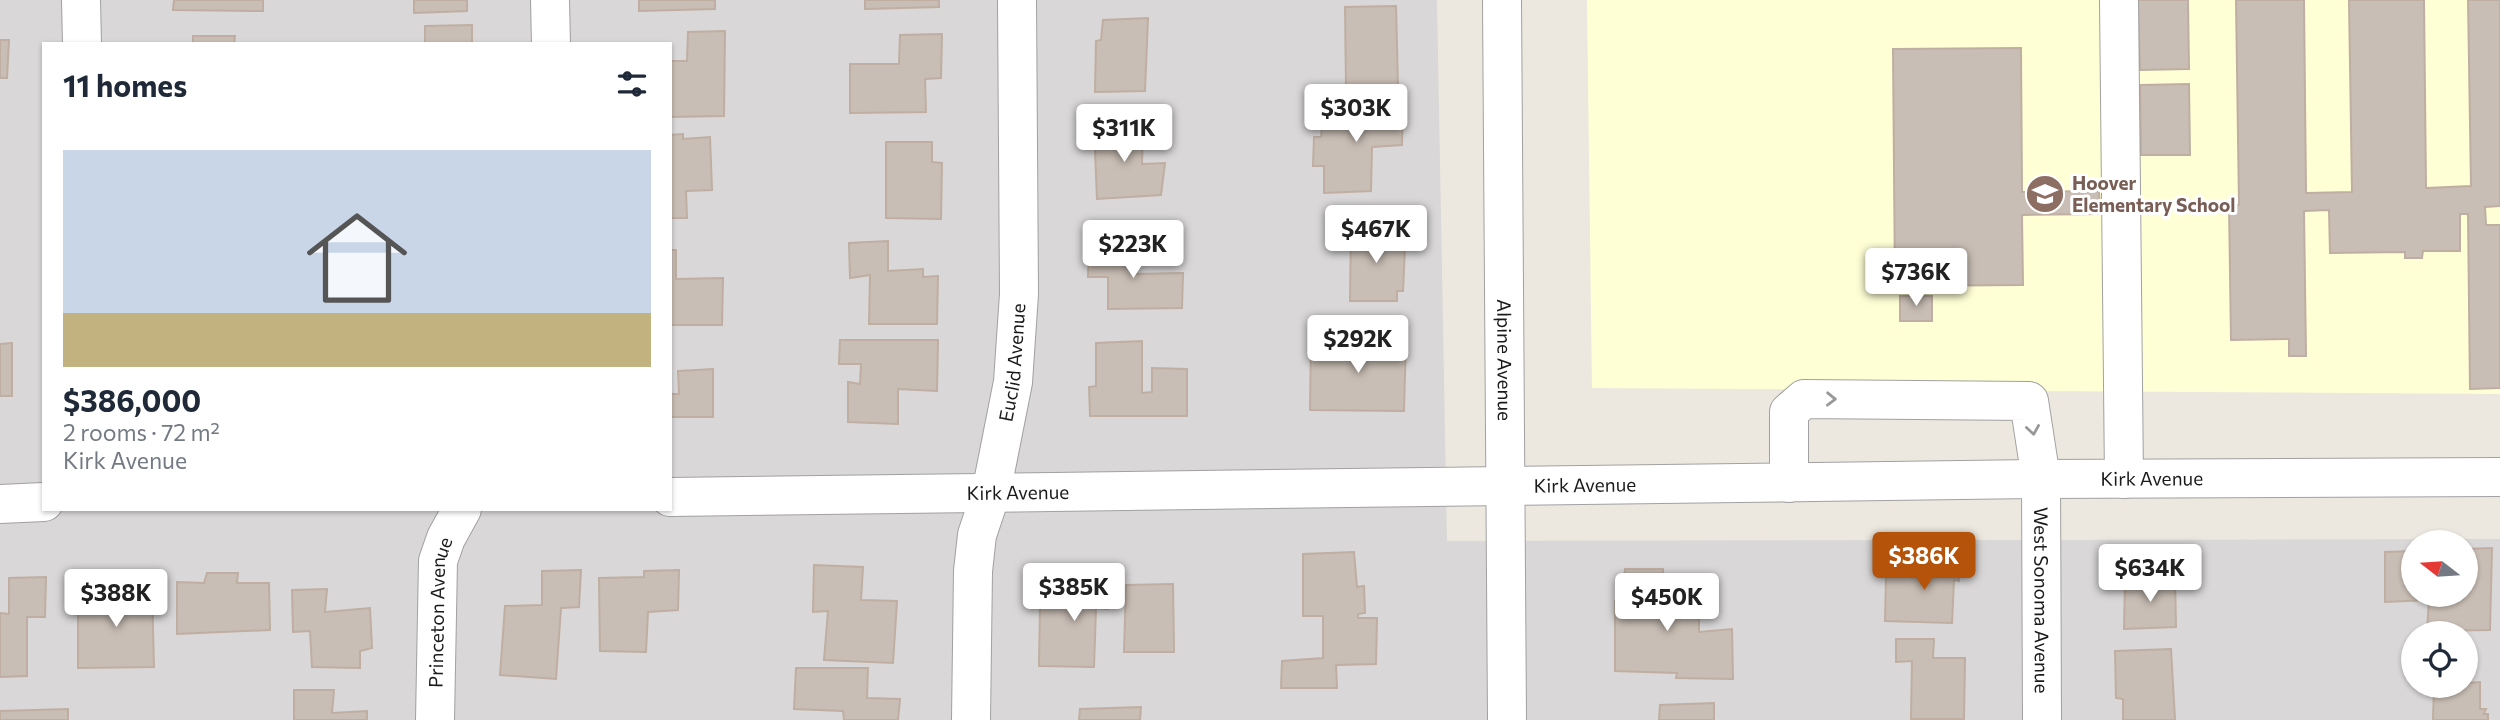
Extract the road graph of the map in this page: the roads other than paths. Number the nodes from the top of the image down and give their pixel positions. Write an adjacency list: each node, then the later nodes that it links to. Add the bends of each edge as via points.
1 (81, 0): 6 (street)
2 (550, 0): 7 (street)
3 (1017, 0): 13 (street, Euclid Avenue, via 1018,294 1013,382)
4 (1502, 0): 12 (street, Alpine Avenue)
5 (2119, 0): 10 (street)
6 (82, 42)
7 (551, 42)
8 (2500, 477): 10 (street, Kirk Avenue)
9 (2041, 479): 10 (street, Kirk Avenue); 11 (street, Kirk Avenue); 11 (street, West Sonoma Avenue, one-way to 9, via 1789,412 1804,399 2029,401); 21 (street, West Sonoma Avenue)
10 (2124, 479)
11 (1789, 483): 12 (street, Kirk Avenue)
12 (1506, 486): 13 (street, Kirk Avenue); 20 (street, Alpine Avenue)
13 (991, 493): 14 (street, Kirk Avenue); 19 (street, Euclid Avenue, via 977,535 973,571)
14 (672, 497)
15 (42, 502): 16 (street)
16 (0, 504)
17 (461, 511): 18 (street, Princeton Avenue, via 438,561)
18 (435, 720)
19 (971, 720)
20 (1507, 720)
21 (2042, 720)

